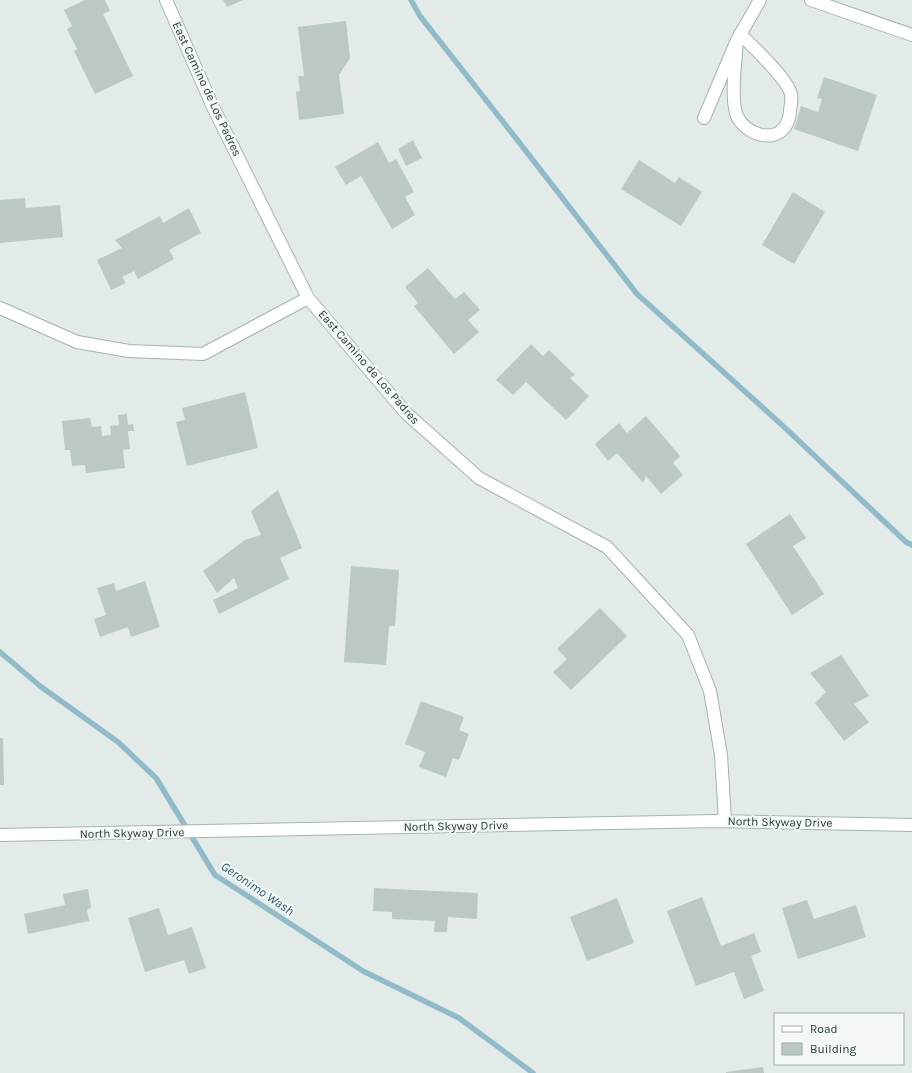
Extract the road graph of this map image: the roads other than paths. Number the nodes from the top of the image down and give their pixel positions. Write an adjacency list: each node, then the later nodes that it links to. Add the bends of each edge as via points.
1 (166, 0): 7 (street, East Camino de Los Padres, via 212,107)
2 (760, 0): 5 (street)
3 (811, 0): 4 (street)
4 (912, 35)
5 (739, 36): 5 (street, via 770,64 791,94 790,116 785,126 770,136 752,132 737,116 734,89); 6 (street)
6 (704, 118)
7 (308, 298): 8 (street, via 203,354 129,351 77,342); 9 (street, East Camino de Los Padres, via 406,413 479,478 607,547 688,635 710,691 721,755)
8 (0, 308)
9 (725, 821): 10 (street, North Skyway Drive); 11 (street, North Skyway Drive)
10 (912, 825)
11 (0, 835)

